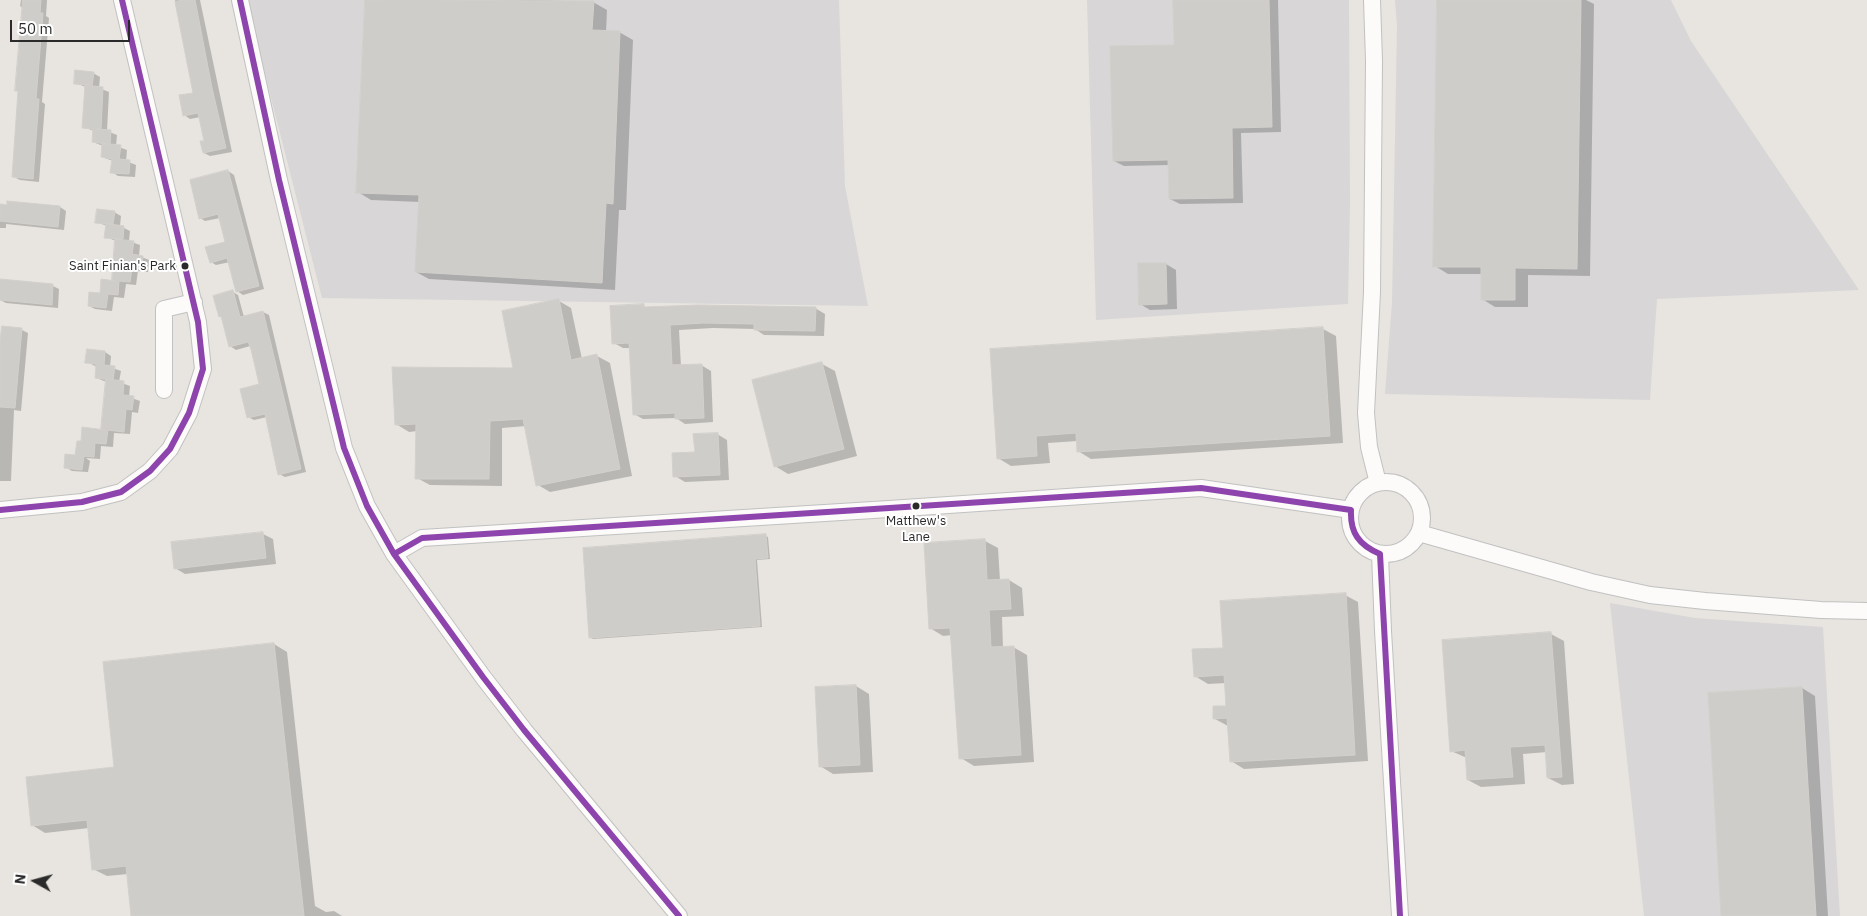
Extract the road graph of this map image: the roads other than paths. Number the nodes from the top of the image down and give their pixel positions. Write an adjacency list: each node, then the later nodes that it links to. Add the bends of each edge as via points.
1 (122, 0): 4 (street)
2 (240, 0): 10 (street, via 279,180 344,448 367,506)
3 (1372, 0): 6 (street, via 1372,283 1366,413 1369,447)
4 (194, 302): 5 (street, via 164,309); 7 (street, via 203,368 189,413 170,449 150,471 121,492 82,502)
5 (164, 390)
6 (1378, 483): 8 (street, via 1361,492); 9 (street, via 1391,482 1406,488 1416,499 1422,516)
7 (0, 510)
8 (1350, 510): 10 (street, via 1201,488 422,538); 11 (street, via 1354,536 1367,549)
9 (1419, 533): 11 (street, via 1405,549); 12 (street, via 1590,582 1650,595 1705,602)
10 (394, 554): 13 (street, via 524,730)
11 (1380, 554): 14 (street)
12 (1867, 611)
13 (679, 916)
14 (1400, 916)

